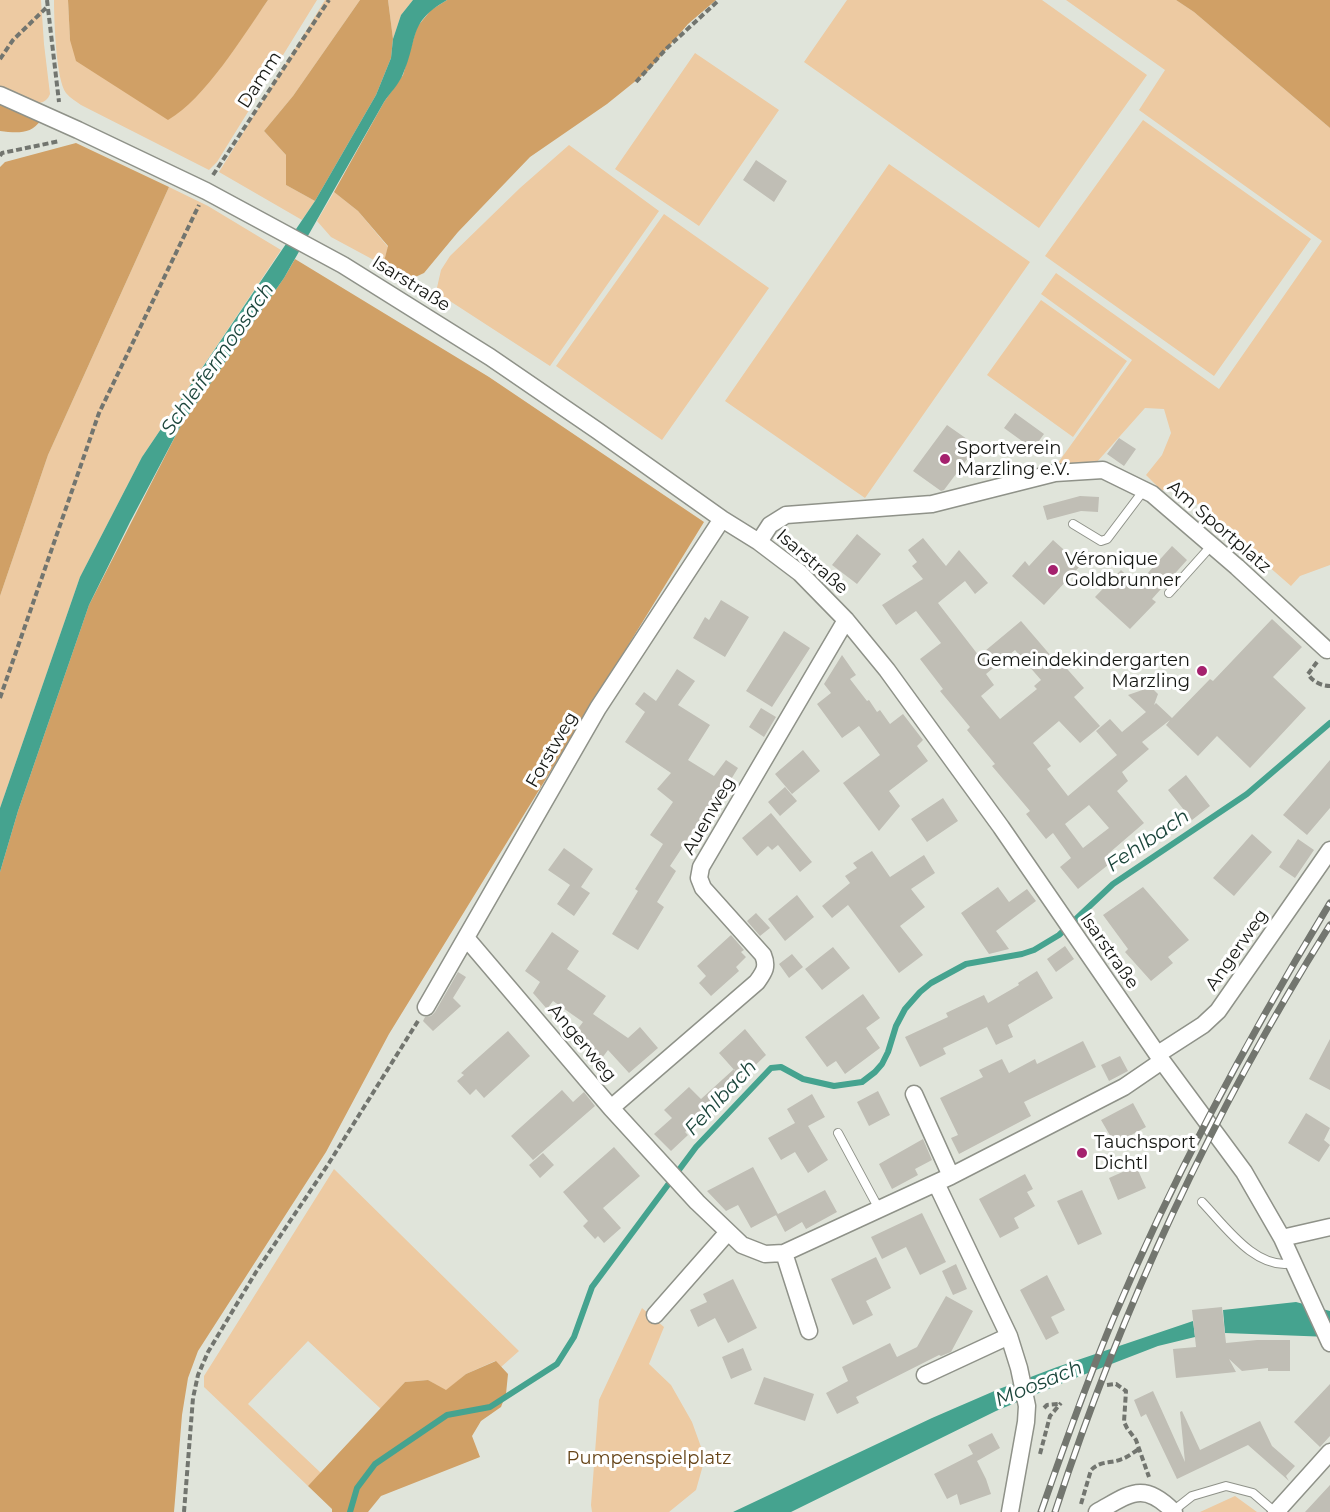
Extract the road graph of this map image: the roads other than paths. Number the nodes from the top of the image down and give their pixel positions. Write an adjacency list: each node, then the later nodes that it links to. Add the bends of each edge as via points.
1 (0, 95): 3 (street, Isarstraße, via 206,191 343,265 490,357)
2 (1144, 490): 4 (lane, via 1107,539 1101,541); 5 (street, Am Sportplatz, via 1103,470 1055,473 932,504 786,515 770,525); 6 (street, Am Sportplatz)
3 (722, 519): 5 (street, Isarstraße); 11 (street, Forstweg, via 598,708)
4 (1073, 524)
5 (759, 542): 8 (street, Isarstraße, via 800,573)
6 (1212, 545): 7 (lane); 9 (street, Am Sportplatz)
7 (1169, 593)
8 (846, 620): 13 (street, Isarstraße, via 929,726); 15 (street, Auenweg, via 701,867 699,878 703,888 763,955 767,963 765,972)
9 (1328, 650)
10 (1330, 850): 13 (street, Angerweg, via 1212,1019)
11 (467, 939): 12 (street, Forstweg); 15 (street, Angerweg)
12 (426, 1007)
13 (1160, 1058): 17 (street, Angerweg, via 1115,1092); 23 (street, Isarstraße, via 1244,1173)
14 (914, 1095): 17 (street)
15 (611, 1108): 22 (street, Angerweg)
16 (838, 1133): 20 (lane)
17 (951, 1176): 18 (street, Angerweg)
18 (936, 1184): 20 (street, Angerweg); 28 (street)
19 (1202, 1202): 25 (lane, via 1257,1256 1284,1265)
20 (879, 1209): 24 (street, Angerweg)
21 (1330, 1227): 23 (street)
22 (728, 1232): 24 (street, Angerweg, via 751,1249 765,1254); 26 (street)
23 (1282, 1238): 25 (street, Isarstraße)
24 (784, 1253): 27 (street)
25 (1293, 1263): 29 (street, Isarstraße)
26 (655, 1315)
27 (809, 1330)
28 (1009, 1336): 30 (street); 32 (street, via 1033,1411 1024,1437)
29 (1329, 1342)
30 (925, 1375)
31 (1330, 1452): 35 (street)
32 (1010, 1512)
33 (1097, 1512): 34 (street, via 1139,1492 1156,1496)
34 (1174, 1512): 35 (lane, via 1192,1496 1226,1486 1253,1493)
35 (1275, 1512)

